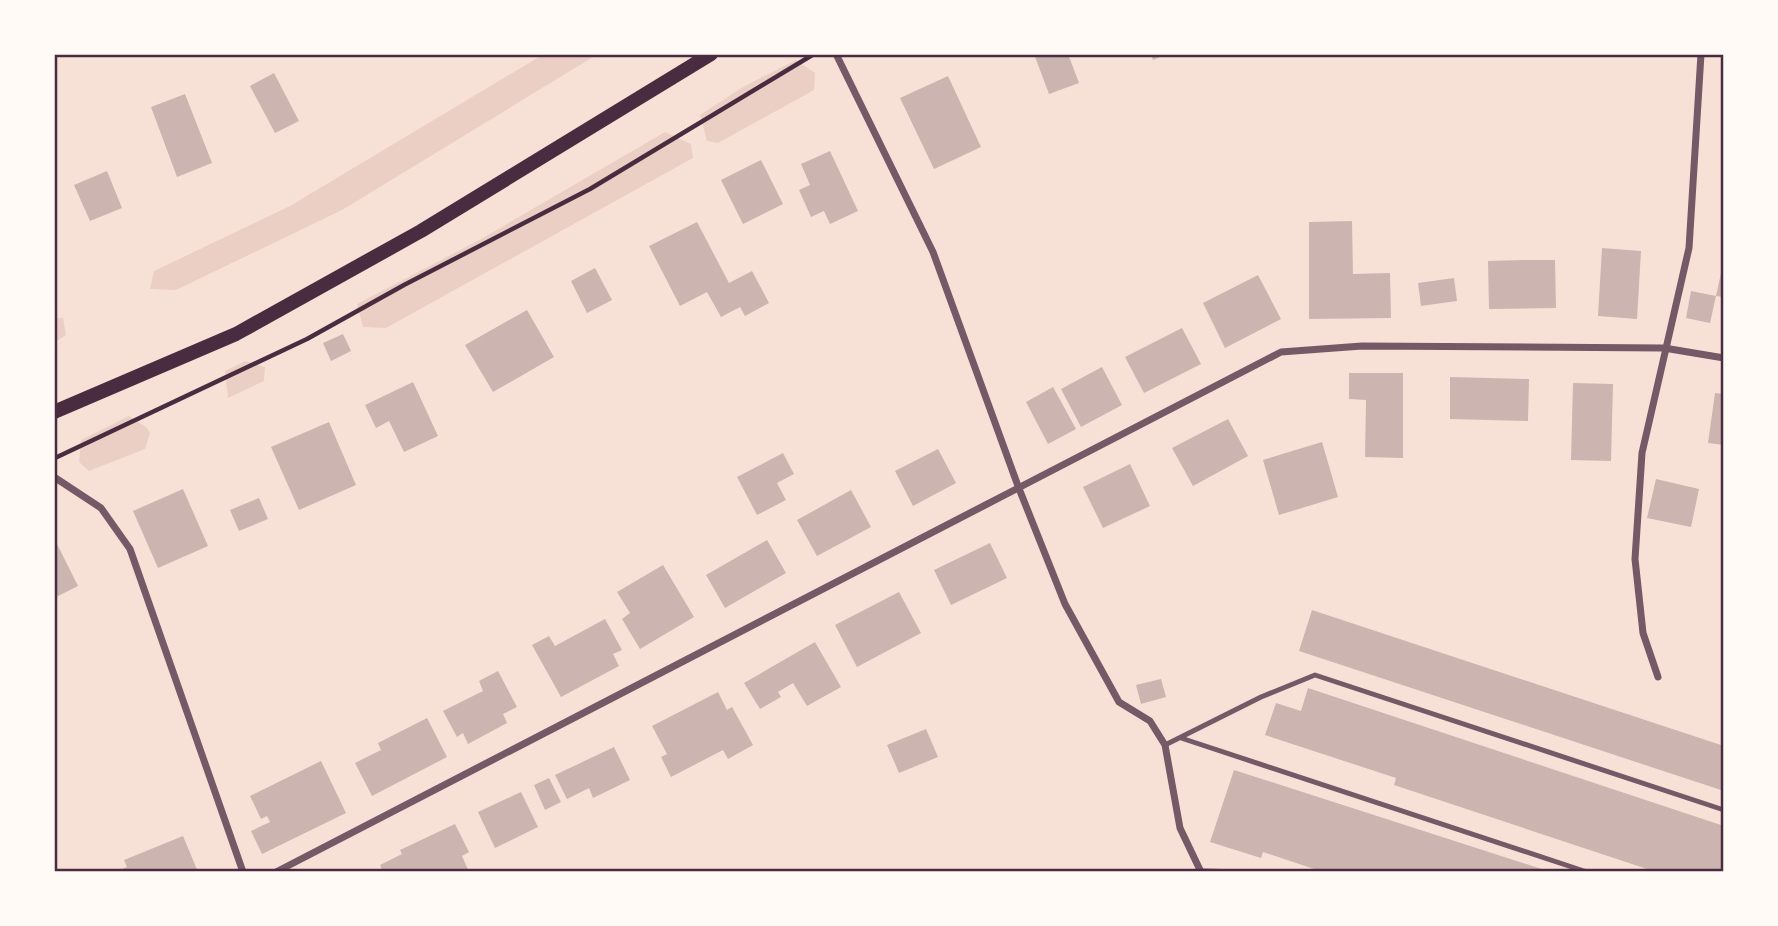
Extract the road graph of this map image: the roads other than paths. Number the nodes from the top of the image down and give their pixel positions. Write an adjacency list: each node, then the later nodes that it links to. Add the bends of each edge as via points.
1 (711, 54): 6 (main road, via 421,231 236,334)
2 (836, 54): 8 (street, via 933,252)
3 (1701, 54): 4 (street, via 1689,248)
4 (1664, 348): 5 (street); 8 (street, via 1362,346 1281,352); 9 (street, via 1642,453 1634,559 1643,633)
5 (1724, 358)
6 (54, 412)
7 (54, 477): 14 (street, via 101,508 130,549)
8 (1018, 486): 11 (street, via 1065,604 1119,702 1150,721); 15 (street)
9 (1658, 677)
10 (1180, 738): 11 (lane); 12 (lane, via 1315,675); 17 (lane)
11 (1165, 746): 13 (street, via 1180,828)
12 (1724, 810)
13 (1200, 871): 16 (lane)
14 (243, 872)
15 (276, 872)
16 (1243, 872)
17 (1587, 872)

